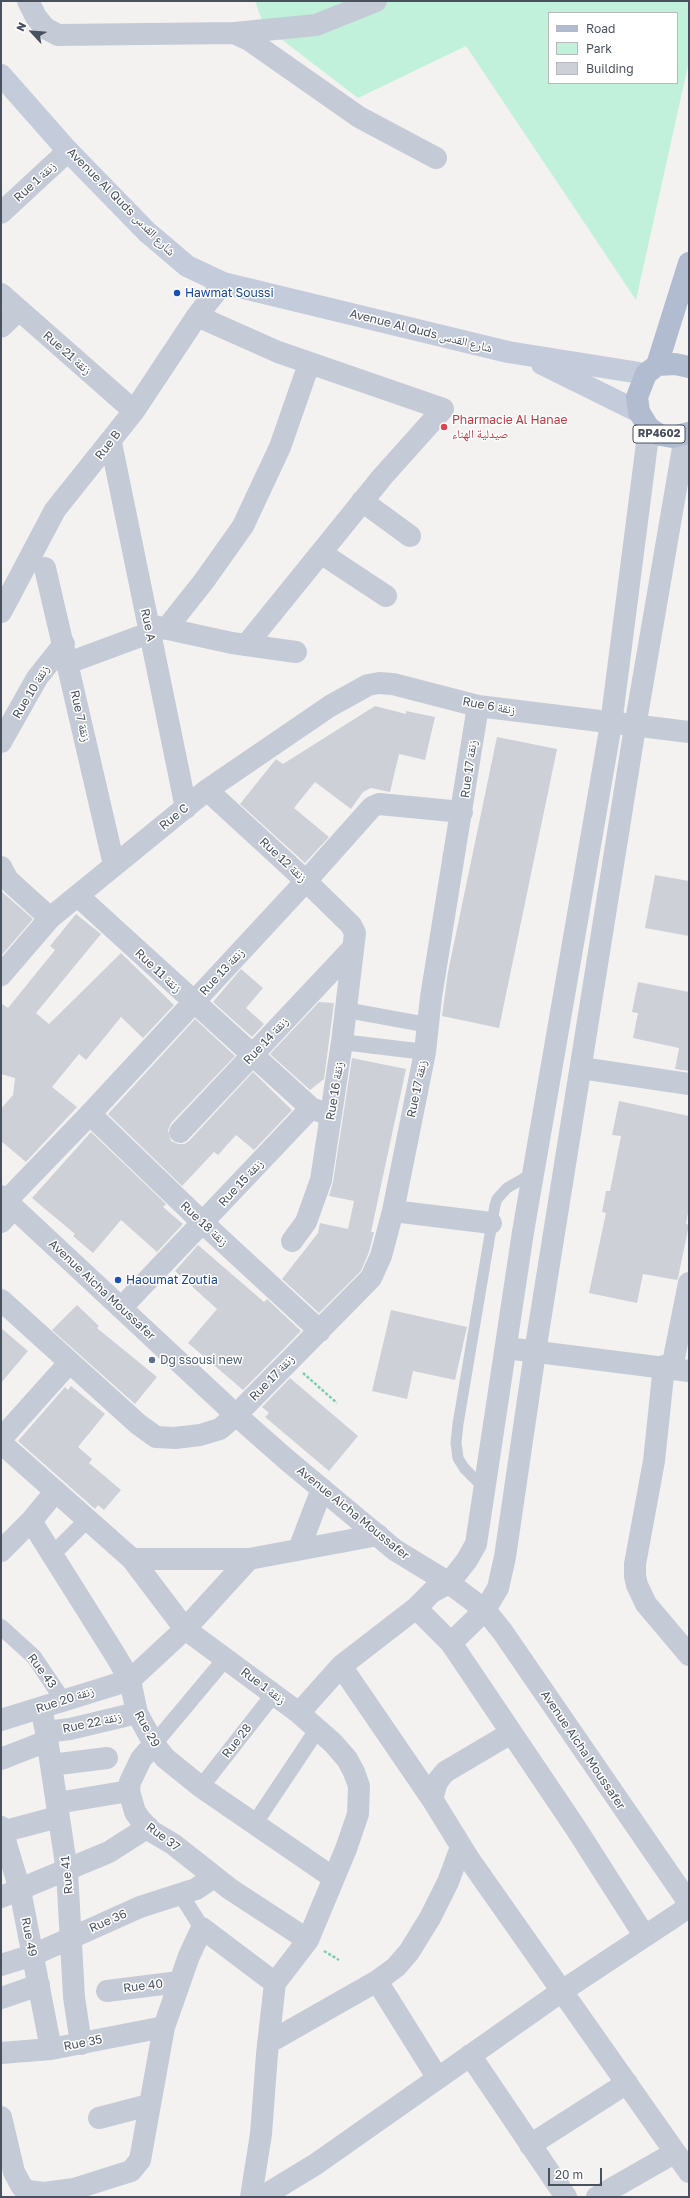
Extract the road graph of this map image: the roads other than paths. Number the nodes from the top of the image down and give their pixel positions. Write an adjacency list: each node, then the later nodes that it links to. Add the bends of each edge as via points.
1 (28, 1): 3 (street, via 45,28 58,35)
2 (376, 1): 3 (street, via 316,25)
3 (234, 33): 6 (street, via 249,40 359,116)
4 (1, 75): 5 (main road, Avenue Al Quds شارع القدس / RP4602)
5 (68, 151): 7 (street, Rue 1 زنقة); 9 (main road, Avenue Al Quds شارع القدس / RP4602, via 147,232 182,262)
6 (436, 158)
7 (1, 213)
8 (689, 263): 17 (main road)
9 (224, 284): 12 (street, Rue B); 14 (main road, Avenue Al Quds شارع القدس / RP4602)
10 (1, 294): 11 (street, Rue 21 زنقة)
11 (18, 311): 13 (street); 18 (street, Rue 21 زنقة)
12 (197, 316): 15 (street); 18 (street, Rue B)
13 (1, 327)
14 (522, 354): 17 (main road, Avenue Al Quds شارع القدس / RP4602); 19 (main road, Avenue Al Quds شارع القدس / RP4602)
15 (309, 364): 22 (street, via 442,409); 29 (street, via 280,447 243,526 204,581)
16 (689, 367): 17 (main road, RP4602, via 675,364)
17 (652, 370): 19 (main road, RP4602, via 638,397)
18 (134, 411): 21 (street, Rue B)
19 (644, 420): 20 (main road, RP4602, via 660,435 672,437); 35 (street)
20 (687, 434): 36 (street)
21 (111, 443): 26 (street, Rue B, via 55,510); 29 (street, Rue A)
22 (362, 501): 23 (street); 24 (street)
23 (410, 536)
24 (321, 553): 27 (street); 30 (street)
25 (45, 568): 32 (street, Rue 7 زنقة)
26 (7, 586): 28 (street, Rue B)
27 (386, 596)
28 (1, 612)
29 (154, 629): 30 (street); 32 (street); 40 (street, Rue A)
30 (247, 644): 31 (street)
31 (296, 652)
32 (66, 654): 38 (street, Rue 10 زنقة, via 36,678); 42 (street, Rue 7 زنقة)
33 (368, 685): 34 (street, Rue 6 زنقة, via 379,682 393,684); 39 (street, Rue C, via 330,706)
34 (478, 706): 35 (street, Rue 6 زنقة); 41 (street, Rue 17 زنقة)
35 (611, 724): 36 (street, Rue 6 زنقة); 60 (street)
36 (635, 727): 37 (street, Rue 6 زنقة); 55 (street)
37 (689, 732)
38 (1, 742)
39 (208, 790): 40 (street, Rue C); 44 (street, Rue 12 زنقة)
40 (186, 808): 42 (street, Rue C)
41 (462, 812): 44 (street, Rue 13 زنقة, via 379,804 372,807); 51 (street, Rue 17 زنقة)
42 (114, 865): 45 (street, Rue C)
43 (1, 867): 46 (street, via 8,880)
44 (306, 881): 47 (street, Rue 12 زنقة, via 351,925); 49 (street, Rue 13 زنقة)
45 (78, 896): 46 (street, Rue C); 49 (street, Rue 11 زنقة)
46 (50, 918): 48 (street, Rue C)
47 (354, 941): 50 (street, Rue 16 زنقة); 54 (street, Rue 14 زنقة)
48 (1, 975)
49 (193, 1002): 54 (street, Rue 11 زنقة); 58 (street, Rue 13 زنقة)
50 (346, 1010): 51 (street); 52 (street, Rue 16 زنقة)
51 (428, 1025): 53 (street, Rue 17 زنقة)
52 (342, 1042): 53 (street); 57 (street, Rue 16 زنقة)
53 (425, 1052): 62 (street, Rue 17 زنقة)
54 (253, 1055): 57 (street, Rue 11 زنقة); 59 (street, Rue 14 زنقة)
55 (581, 1068): 56 (street); 71 (street)
56 (689, 1084)
57 (321, 1112): 63 (street, Rue 15 زنقة); 65 (street, Rue 16 زنقة, via 321,1180 306,1222)
58 (90, 1114): 61 (street, Rue 13 زنقة); 63 (street, Rue 18 زنقة)
59 (180, 1132)
60 (533, 1173): 64 (lane, via 501,1194 497,1199); 70 (street)
61 (5, 1207): 68 (street, Avenue Aicha Moussafer)
62 (393, 1211): 64 (street); 69 (street, Rue 17 زنقة, via 381,1256 371,1278)
63 (203, 1223): 68 (street, Rue 15 زنقة); 69 (street, Rue 18 زنقة)
64 (491, 1223): 78 (lane, via 456,1443 461,1465)
65 (292, 1241)
66 (689, 1283): 73 (street)
67 (1, 1300): 72 (street, Rue 17 زنقة)
68 (122, 1307): 74 (street, Avenue Aicha Moussafer)
69 (320, 1331): 74 (street, Rue 17 زنقة)
70 (506, 1348): 71 (street); 78 (street)
71 (535, 1352): 73 (street); 90 (street, via 505,1557 498,1588)
72 (69, 1363): 74 (street, Rue 17 زنقة, via 156,1437 200,1435 220,1429); 75 (street)
73 (675, 1368): 94 (street, via 654,1461 635,1576 638,1590 646,1604)
74 (236, 1416): 77 (street, Avenue Aicha Moussafer)
75 (1, 1439)
76 (1, 1443): 79 (street, Rue 1 زنقة)
77 (322, 1489): 82 (street, Avenue Aicha Moussafer); 83 (street)
78 (485, 1489): 88 (street, via 476,1544)
79 (55, 1492): 80 (street, Rue 1 زنقة); 81 (street)
80 (87, 1520): 85 (street); 86 (street, Rue 1 زنقة)
81 (31, 1521): 84 (street); 85 (street, Rue 29)
82 (378, 1534): 83 (street); 88 (street, Avenue Aicha Moussafer, via 395,1550)
83 (299, 1549): 87 (street)
84 (1, 1551)
85 (51, 1556): 97 (street, Rue 29)
86 (132, 1559): 87 (street); 92 (street, Rue 1 زنقة)
87 (249, 1559): 92 (street)
88 (449, 1583): 89 (street, via 432,1592); 90 (street, Avenue Aicha Moussafer)
89 (416, 1608): 93 (street); 96 (street)
90 (485, 1610): 93 (street); 124 (street, Avenue Aicha Moussafer, via 502,1630)
91 (1, 1628): 99 (street, Rue 43, via 34,1657)
92 (185, 1629): 95 (street, Rue 1 زنقة); 97 (street)
93 (451, 1643): 105 (street)
94 (689, 1655)
95 (226, 1658): 98 (street, Rue 1 زنقة); 107 (street)
96 (342, 1666): 102 (street); 113 (street)
97 (130, 1680): 99 (street, Rue 20 زنقة); 101 (street, Rue 29)
98 (273, 1695): 102 (street, Rue 1 زنقة); 111 (street, Rue 28)
99 (63, 1700): 100 (street, Rue 20 زنقة)
100 (41, 1708): 103 (street, Rue 20 زنقة); 106 (street, Rue 41)
101 (137, 1713): 106 (street, Rue 22 زنقة); 107 (street, Rue 29)
102 (299, 1713): 104 (street, Rue 1 زنقة)
103 (1, 1720)
104 (317, 1730): 115 (street); 121 (street, Rue 1 زنقة, via 347,1759 359,1786 358,1814 346,1849)
105 (511, 1732): 113 (street, via 445,1772 437,1782); 127 (street)
106 (47, 1736): 109 (street, Rue 22 زنقة); 110 (street, Rue 41)
107 (154, 1744): 111 (street, Rue 29, via 165,1758); 112 (street, via 132,1775)
108 (107, 1758): 110 (street)
109 (1, 1759)
110 (51, 1765): 114 (street, Rue 41)
111 (201, 1787): 115 (street, Rue 29)
112 (129, 1791): 114 (street); 116 (street, Rue 37, via 135,1812)
113 (432, 1799): 118 (street)
114 (58, 1810): 117 (street); 119 (street, Rue 41)
115 (255, 1823): 121 (street, Rue 29)
116 (148, 1827): 119 (street, via 109,1852); 120 (street, Rue 37)
117 (2, 1830): 122 (street, Rue 49)
118 (461, 1847): 133 (street, via 448,1882 430,1918 400,1962); 137 (street)
119 (68, 1871): 122 (street); 128 (street, Rue 41)
120 (214, 1877): 123 (street, Rue 36, via 196,1890); 129 (street, Rue 37)
121 (332, 1877): 129 (street, Rue 1 زنقة)
122 (11, 1893): 130 (street, Rue 49)
123 (182, 1895): 126 (street); 128 (street, Rue 36, via 140,1907)
124 (689, 1903)
125 (689, 1907): 127 (street)
126 (202, 1928): 132 (street); 134 (street)
127 (644, 1935): 137 (street)
128 (72, 1938): 130 (street, Rue 36); 141 (street, Rue 41, via 74,1997)
129 (308, 1940): 134 (street, Rue 1 زنقة)
130 (33, 1955): 131 (street, Rue 36); 135 (street, Rue 49)
131 (1, 1965)
132 (179, 1982): 136 (street, Rue 40); 139 (street)
133 (377, 1982): 140 (street); 145 (street)
134 (275, 1983): 140 (street)
135 (39, 1985): 138 (street); 142 (street, Rue 49)
136 (107, 1991)
137 (562, 1991): 144 (street); 146 (street)
138 (1, 1998)
139 (164, 2027): 141 (street, Rue 35); 147 (street)
140 (268, 2043): 155 (street, via 261,2134)
141 (81, 2044): 142 (street, Rue 35)
142 (52, 2049): 143 (street, Rue 35)
143 (1, 2053)
144 (470, 2055): 145 (street); 150 (street)
145 (438, 2078): 156 (street, via 316,2164)
146 (627, 2083): 150 (street); 151 (street)
147 (150, 2105): 149 (street); 153 (street, via 138,2164 131,2171)
148 (1, 2117): 154 (street, via 14,2172)
149 (99, 2118)
150 (530, 2145): 157 (street)
151 (674, 2153): 152 (street); 158 (street)
152 (689, 2172)
153 (93, 2191): 154 (street)
154 (28, 2194)
155 (251, 2197)
156 (262, 2197)
157 (566, 2197)
158 (597, 2197)

